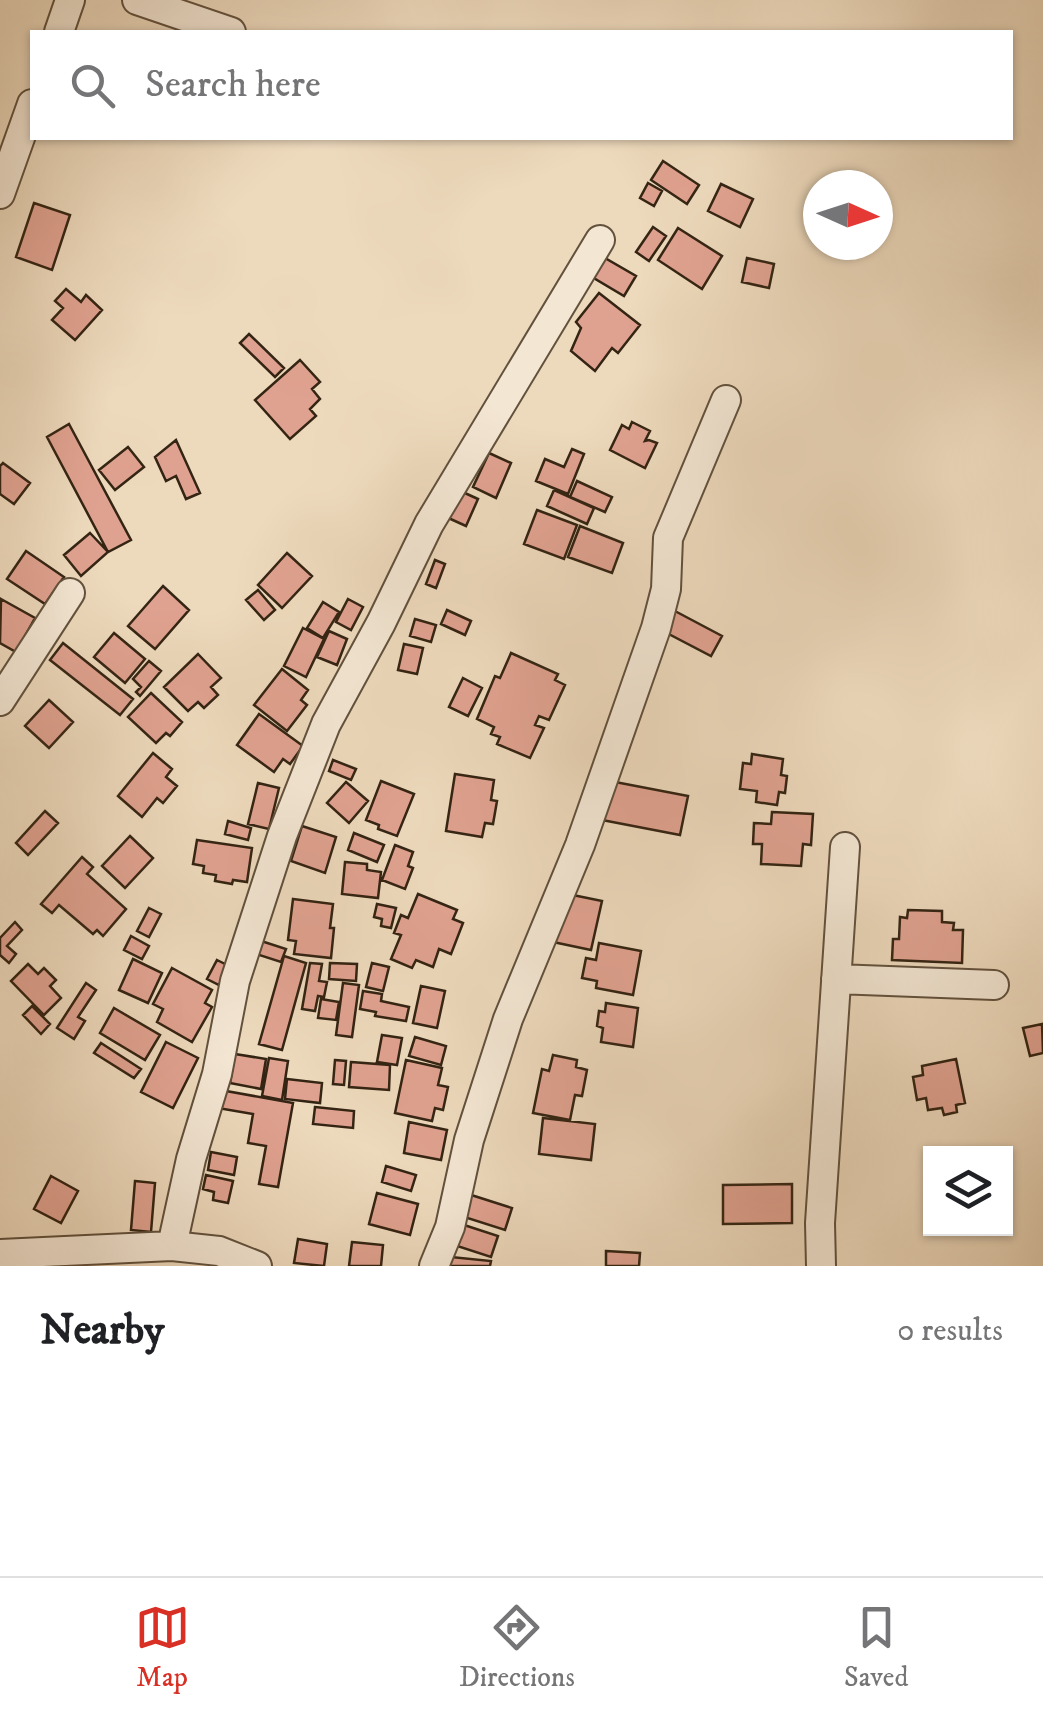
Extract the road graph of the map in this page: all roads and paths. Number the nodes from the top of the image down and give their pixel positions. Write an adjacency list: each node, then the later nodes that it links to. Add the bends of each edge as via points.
1 (70, 0): 3 (street)
2 (137, 0): 4 (street)
3 (59, 30)
4 (225, 30)
5 (30, 110): 6 (street)
6 (0, 194)
7 (600, 240): 14 (street, via 429,524 326,724 234,981)
8 (726, 400): 17 (street, via 668,538 656,628 580,845 508,1019)
9 (70, 593): 10 (street)
10 (0, 702)
11 (845, 847): 12 (street)
12 (836, 979): 13 (street); 18 (street)
13 (994, 985)
14 (172, 1246): 15 (street); 16 (street, via 219,1251)
15 (0, 1254)
16 (258, 1266)
17 (434, 1266)
18 (821, 1266)

